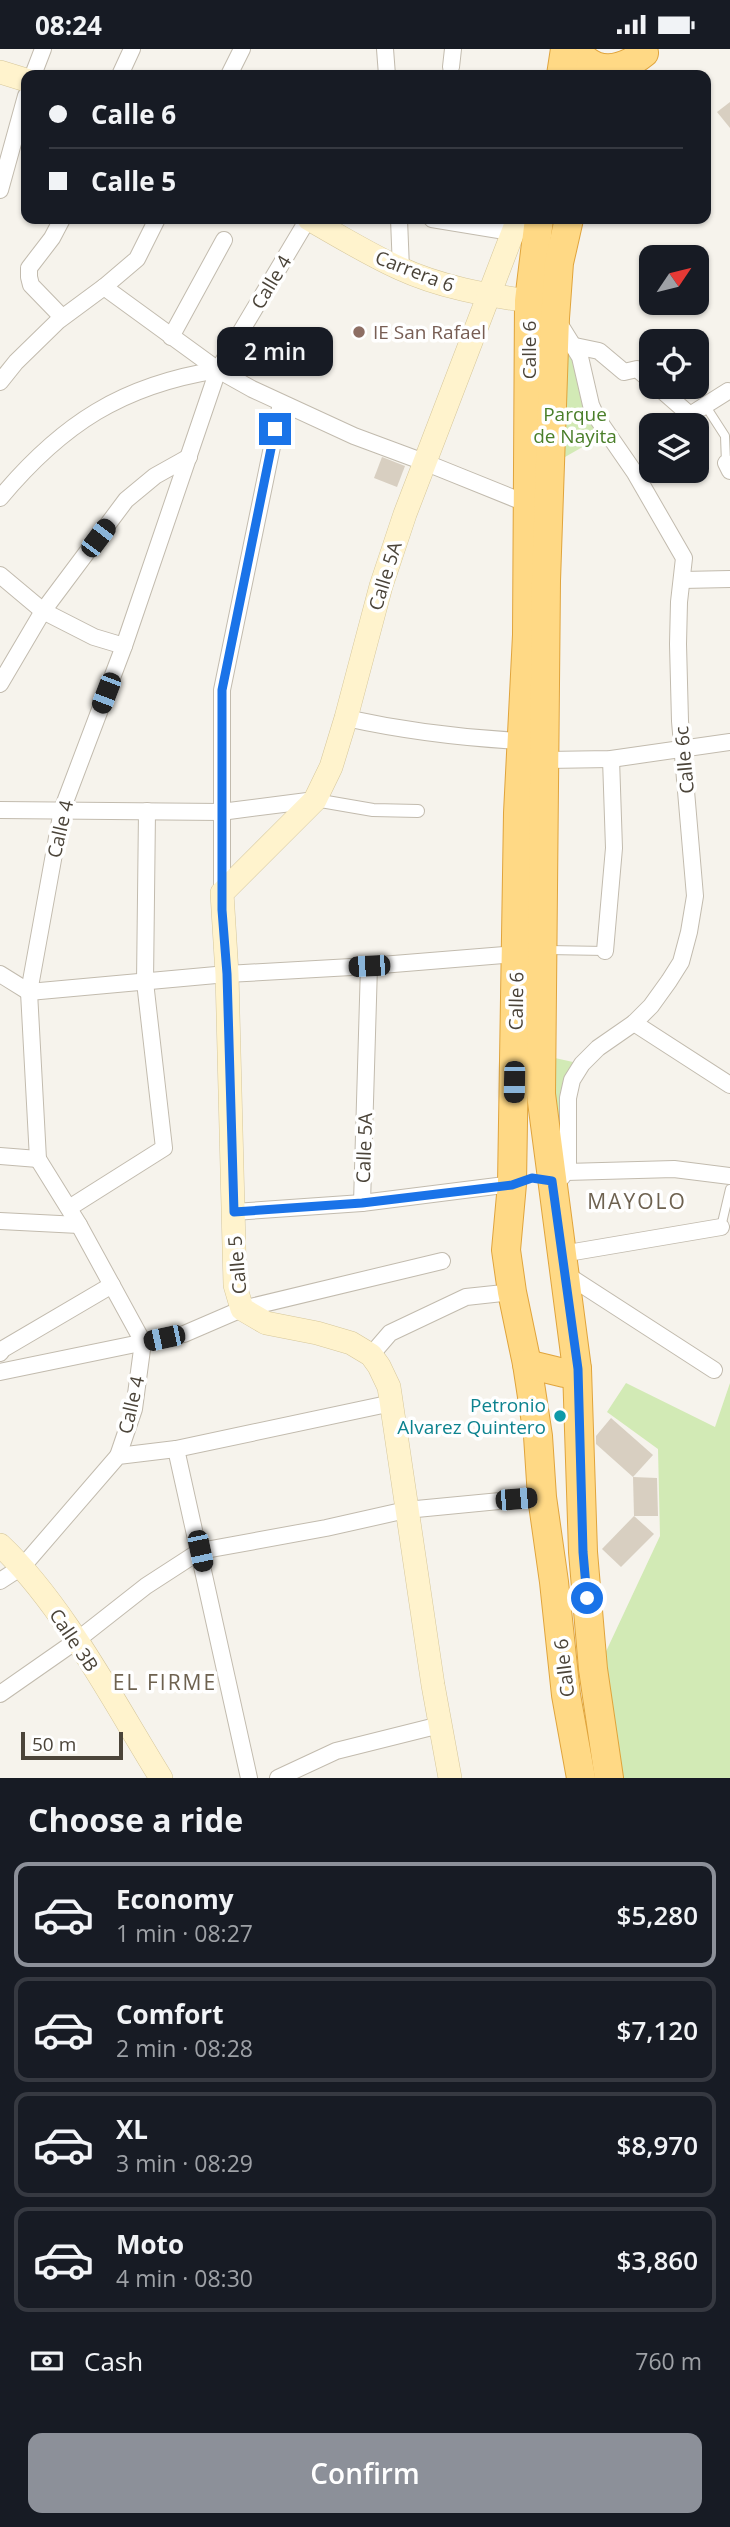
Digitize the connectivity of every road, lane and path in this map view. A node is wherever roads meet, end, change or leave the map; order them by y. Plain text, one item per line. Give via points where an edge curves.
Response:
1 (43, 49) edge
2 (132, 49) edge
3 (242, 49) edge
4 (385, 49) edge
5 (453, 49) edge
6 (565, 49) edge
7 (576, 49) edge
8 (640, 59) edge
9 (451, 67) dead end
10 (35, 70) edge
11 (122, 70) edge
12 (232, 70) edge
13 (387, 70) edge
14 (562, 70) edge
15 (0, 72) edge
16 (21, 78) edge
17 (21, 114) edge
18 (0, 190) edge
19 (59, 224) edge
20 (154, 224) edge
21 (306, 224) edge
22 (318, 224) edge
23 (399, 224) edge
24 (538, 224) edge
25 (568, 224) edge
26 (514, 225) edge
27 (224, 240) dead end
28 (401, 269) junction
29 (104, 287) junction
30 (487, 296) junction
31 (529, 301) junction
32 (62, 317) junction
33 (555, 318) junction
34 (171, 337) junction
35 (575, 346) junction
36 (218, 370) junction
37 (639, 371) edge
38 (0, 382) edge
39 (728, 391) edge
40 (671, 399) edge
41 (281, 403) junction
42 (705, 405) junction
43 (189, 457) junction
44 (424, 461) junction
45 (728, 467) edge
46 (0, 498) edge
47 (528, 505) junction
48 (0, 575) edge
49 (730, 579) edge
50 (682, 580) junction
51 (43, 611) junction
52 (124, 646) junction
53 (0, 684) edge
54 (346, 718) junction
55 (521, 741) junction
56 (730, 743) edge
57 (683, 750) junction
58 (611, 759) junction
59 (546, 760) junction
60 (315, 800) junction
61 (0, 810) edge
62 (62, 810) junction
63 (147, 811) junction
64 (418, 811) dead end
65 (221, 812) junction
66 (222, 893) junction
67 (605, 951) joint
68 (529, 952) junction
69 (369, 966) junction
70 (0, 974) edge
71 (227, 974) junction
72 (145, 982) junction
73 (29, 992) junction
74 (634, 1023) junction
75 (730, 1085) edge
76 (0, 1156) edge
77 (38, 1159) junction
78 (730, 1176) edge
79 (559, 1177) junction
80 (512, 1185) junction
81 (730, 1189) edge
82 (362, 1203) junction
83 (69, 1208) junction
84 (234, 1212) junction
85 (0, 1221) edge
86 (79, 1225) junction
87 (721, 1227) joint
88 (442, 1261) dead end
89 (563, 1263) junction
90 (112, 1285) junction
91 (512, 1292) junction
92 (242, 1309) junction
93 (143, 1342) junction
94 (0, 1353) edge
95 (371, 1355) junction
96 (527, 1364) junction
97 (578, 1369) junction
98 (714, 1370) dead end
99 (0, 1372) edge
100 (391, 1403) junction
101 (176, 1449) junction
102 (118, 1456) junction
103 (542, 1497) junction
104 (406, 1510) junction
105 (0, 1545) edge
106 (200, 1551) junction
107 (23, 1566) junction
108 (0, 1581) edge
109 (76, 1641) junction
110 (0, 1693) edge
111 (440, 1724) junction
112 (162, 1778) edge
113 (249, 1778) edge
114 (278, 1778) edge
115 (450, 1778) edge
116 (580, 1778) edge
117 (609, 1778) edge

1 - 10 street
2 - 11 street
3 - 12 street
4 - 13 street
5 - 9 street
6 - 14 highway
7 - 8 highway via 596,66 613,69
15 - 16 main road
17 - 18 street
19 - 32 street via 29,268 29,277 31,285
20 - 29 street via 137,259
21 - 36 street, Calle 4
22 - 28 main road, Carrera 6
23 - 28 street
24 - 31 highway, Calle 6
25 - 33 highway, Calle 6
26 - 30 main road, Calle 5A
27 - 34 street
28 - 30 main road, Carrera 6
29 - 32 street
29 - 34 street
30 - 31 main road, Carrera 6
30 - 44 main road, Calle 5A
31 - 47 highway, Calle 6
32 - 38 street
33 - 35 street, Calle 6c
33 - 59 highway, Calle 6
34 - 36 street
35 - 37 street via 599,351 624,372
35 - 50 street, Calle 6c via 597,418 684,558
36 - 41 street
36 - 43 street, Calle 4
36 - 46 street via 138,391 87,417 30,462
39 - 42 street
40 - 42 street via 690,415
41 - 44 street
41 - 65 street, Calle 5 via 222,690
42 - 45 lane via 725,436
43 - 51 street via 126,500
43 - 52 street, Calle 4
44 - 47 street
44 - 54 main road, Calle 5A via 381,586
47 - 55 highway, Calle 6
48 - 51 street
49 - 50 street
50 - 57 street, Calle 6c via 678,644
51 - 52 street via 94,637
51 - 53 street
52 - 62 street, Calle 4
54 - 55 street via 459,738
54 - 60 main road, Calle 5A
55 - 68 highway, Calle 6
56 - 57 street
57 - 58 street
57 - 74 street, Calle 6c via 695,897 690,932 681,963
58 - 59 street
58 - 67 street via 614,848
59 - 68 highway, Calle 6
60 - 64 street via 373,810
60 - 65 street
60 - 66 main road, Calle 5A
61 - 62 street
62 - 63 street
62 - 73 street, Calle 4
63 - 65 street
63 - 72 street
65 - 66 street, Calle 5
66 - 71 main road, Calle 5
67 - 68 lane
68 - 69 street
68 - 79 highway, Calle 6 via 541,1094
68 - 80 highway, Calle 6
69 - 71 street
69 - 82 street, Calle 5A
70 - 73 street
71 - 72 street
71 - 84 main road, Calle 5
72 - 73 street
72 - 83 street via 164,1149
73 - 77 street, Calle 4
74 - 75 street
74 - 79 street, Calle 6c via 598,1048 572,1080 568,1168
76 - 77 street
77 - 83 street, Calle 4
78 - 79 street via 674,1169
79 - 80 highway via 532,1178
79 - 89 highway, Calle 6
80 - 82 street
80 - 91 highway, Calle 6 via 506,1250
81 - 87 lane
82 - 84 street
83 - 86 street, Calle 4
84 - 92 main road, Calle 5 via 235,1285
85 - 86 street
86 - 90 street, Calle 4
87 - 89 street
88 - 92 street
89 - 97 highway, Calle 6
89 - 98 street
90 - 93 street, Calle 4
90 - 94 street
91 - 95 street via 466,1297 390,1333
91 - 96 highway, Calle 6
92 - 93 street via 184,1333
92 - 95 main road, Calle 5 via 266,1323 351,1343
93 - 99 street
93 - 102 street, Calle 4 via 134,1409
95 - 100 main road via 389,1387
96 - 97 highway via 564,1373
96 - 103 highway, Calle 6
97 - 117 highway, Calle 6 via 583,1552
100 - 101 street
100 - 104 main road
101 - 102 street
101 - 106 street
102 - 107 street
103 - 104 street
103 - 116 highway, Calle 6
104 - 106 street
104 - 111 main road
105 - 107 main road, Calle 3B
106 - 109 street
106 - 113 street
107 - 108 street
107 - 109 main road, Calle 3B
109 - 110 street
109 - 112 main road, Calle 3B
111 - 114 street via 336,1751
111 - 115 main road

